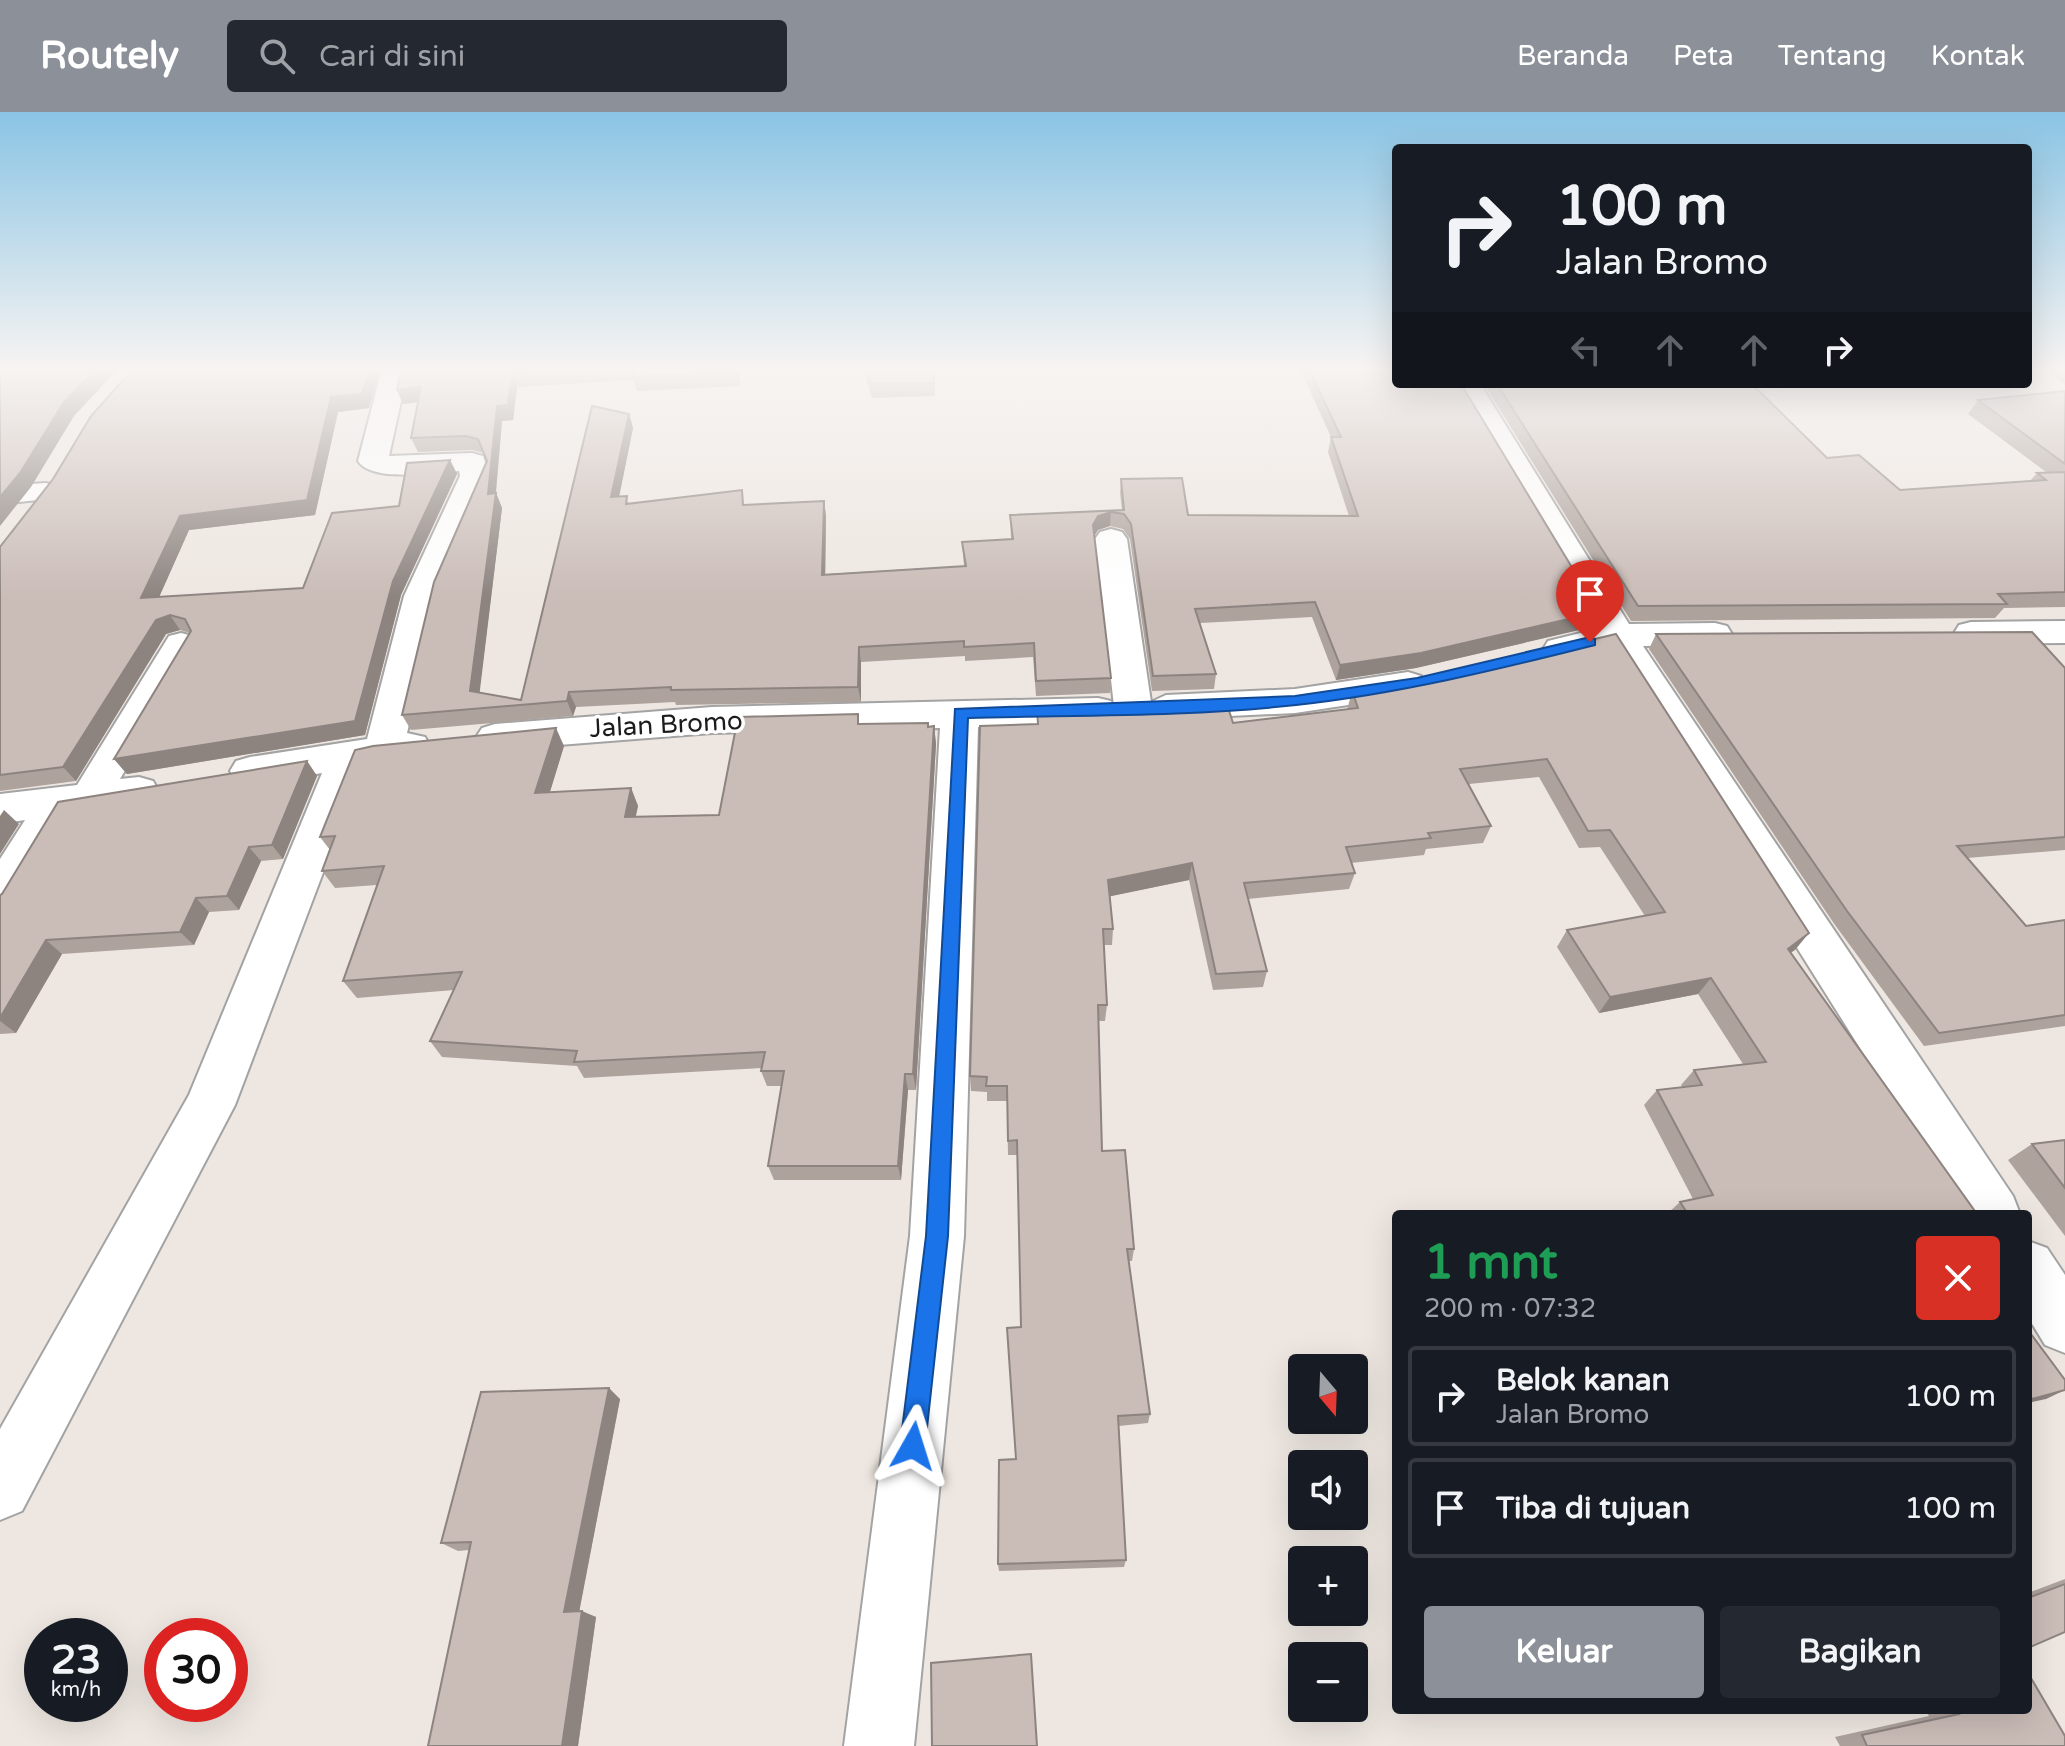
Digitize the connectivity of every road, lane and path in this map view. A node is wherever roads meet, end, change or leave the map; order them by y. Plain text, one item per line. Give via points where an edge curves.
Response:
1 (377, 445) edge
2 (1503, 445) edge
3 (62, 465) edge
4 (46, 492) junction
5 (0, 495) edge
6 (21, 525) edge
7 (1111, 539) dead end
8 (2065, 632) edge
9 (1937, 633) edge
10 (1746, 634) edge
11 (1618, 635) junction
12 (181, 644) edge
13 (1526, 657) edge
14 (1448, 675) edge
15 (1133, 709) junction
16 (960, 713) junction
17 (366, 751) junction
18 (215, 777) edge
19 (170, 785) edge
20 (74, 799) junction
21 (0, 809) edge
22 (0, 895) edge
23 (1991, 1210) edge
24 (2032, 1273) edge
25 (2065, 1325) edge
26 (0, 1489) edge
27 (879, 1746) edge

1 - 17 street via 373,461 379,465 472,462 475,476 421,596
2 - 11 street
3 - 4 street
4 - 5 street
4 - 6 street
7 - 15 street
8 - 9 street
10 - 11 street
11 - 13 street
11 - 23 street
12 - 20 street
14 - 15 street, Jalan Bromo via 1295,701
15 - 16 street, Jalan Bromo
16 - 17 street, Jalan Bromo via 712,720
16 - 27 street via 937,1236
17 - 18 street, Jalan Bromo
17 - 26 street via 210,1105
19 - 20 street
20 - 21 street
20 - 22 street
24 - 25 street

